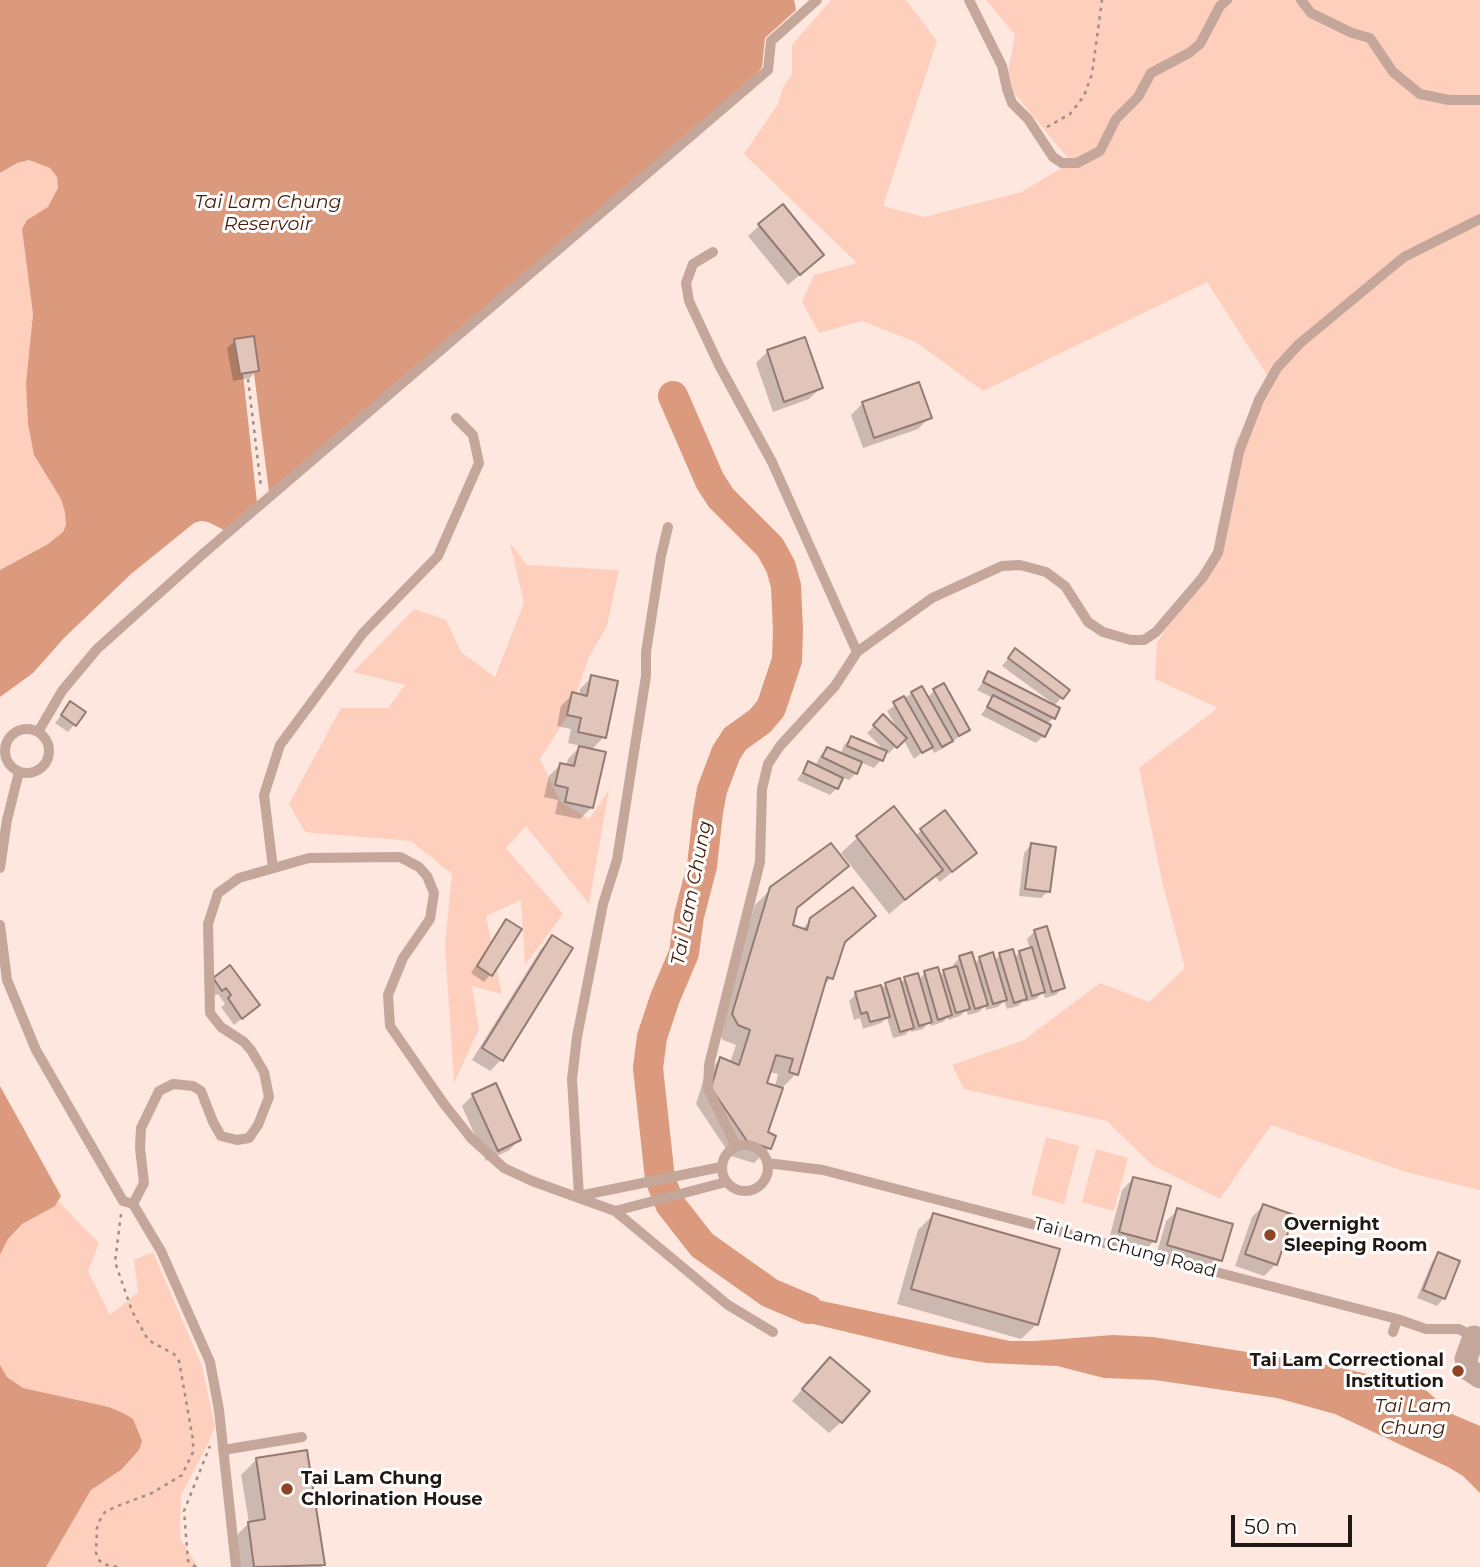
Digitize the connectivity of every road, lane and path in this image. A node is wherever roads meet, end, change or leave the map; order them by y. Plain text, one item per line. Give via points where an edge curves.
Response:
1 (817, 0) edge
2 (969, 0) edge
3 (1102, 0) edge
4 (1227, 0) edge
5 (1301, 0) edge
6 (1480, 100) edge
7 (1037, 132) junction
8 (1480, 219) edge
9 (713, 252) dead end
10 (248, 379) dead end
11 (456, 418) dead end
12 (263, 503) junction
13 (668, 527) dead end
14 (857, 652) junction
15 (38, 732) junction
16 (19, 772) junction
17 (0, 867) edge
18 (273, 868) junction
19 (0, 925) edge
20 (736, 1146) junction
21 (767, 1163) junction
22 (721, 1167) junction
23 (726, 1182) junction
24 (579, 1196) junction
25 (128, 1203) junction
26 (615, 1211) junction
27 (1398, 1319) junction
28 (772, 1332) dead end
29 (1393, 1332) dead end
30 (1477, 1338) edge
31 (1480, 1377) edge
32 (221, 1430) junction
33 (302, 1437) dead end
34 (223, 1450) junction
35 (117, 1567) edge
36 (196, 1567) edge
37 (236, 1567) edge

1 - 12 lane via 771,41 768,70
2 - 7 lane via 1002,66 1012,103
3 - 7 path via 1092,74 1084,96 1070,114
4 - 7 lane via 1200,44 1151,73 1138,97 1116,119 1100,150 1077,163 1062,163
5 - 6 lane via 1311,13 1370,38 1393,72 1420,94
8 - 14 lane via 1404,257 1299,344 1277,368 1239,452 1218,553 1156,632 1144,640 1103,632 1088,622 1065,586 1046,572 1002,566 932,598
9 - 14 lane via 693,264 686,283 689,301 772,462
10 - 12 path
11 - 18 lane via 473,435 479,463 438,556 363,633 280,745 264,795
12 - 15 lane via 97,649 62,691
13 - 24 lane via 617,860 603,904 577,1037 572,1079
14 - 20 lane via 835,686 768,764 762,789 760,862 709,1065 708,1090
15 - 16 lane via 47,743 48,758 33,773
15 - 16 lane via 17,731 7,742 7,763
16 - 17 lane
18 - 24 lane via 309,858 381,856 400,857 428,876 433,893 430,919 403,958 388,995 390,1026 471,1138 504,1168
18 - 25 lane via 239,878 218,893 208,924 210,1013 221,1027 244,1042 264,1072 269,1097 258,1125 249,1138 221,1136 201,1091 173,1084 159,1091 141,1128 144,1183
19 - 25 lane via 8,980 36,1050
20 - 21 lane via 755,1147
20 - 22 lane
21 - 23 lane via 765,1178 754,1189 739,1190
21 - 27 lane, Tai Lam Chung Road via 823,1170
22 - 23 lane
22 - 24 lane
23 - 26 lane
24 - 26 lane
25 - 32 lane via 161,1251 209,1362
25 - 35 path via 115,1262 148,1340 179,1361 193,1452 181,1475 168,1485 105,1512 97,1528 96,1553 103,1564
26 - 28 lane via 728,1306
27 - 29 lane
27 - 30 lane, Tai Lam Chung Road via 1426,1329 1459,1329
30 - 31 street via 1466,1359 1468,1369
32 - 34 lane
32 - 36 path via 211,1442 184,1511 188,1561
33 - 34 lane
34 - 37 lane

